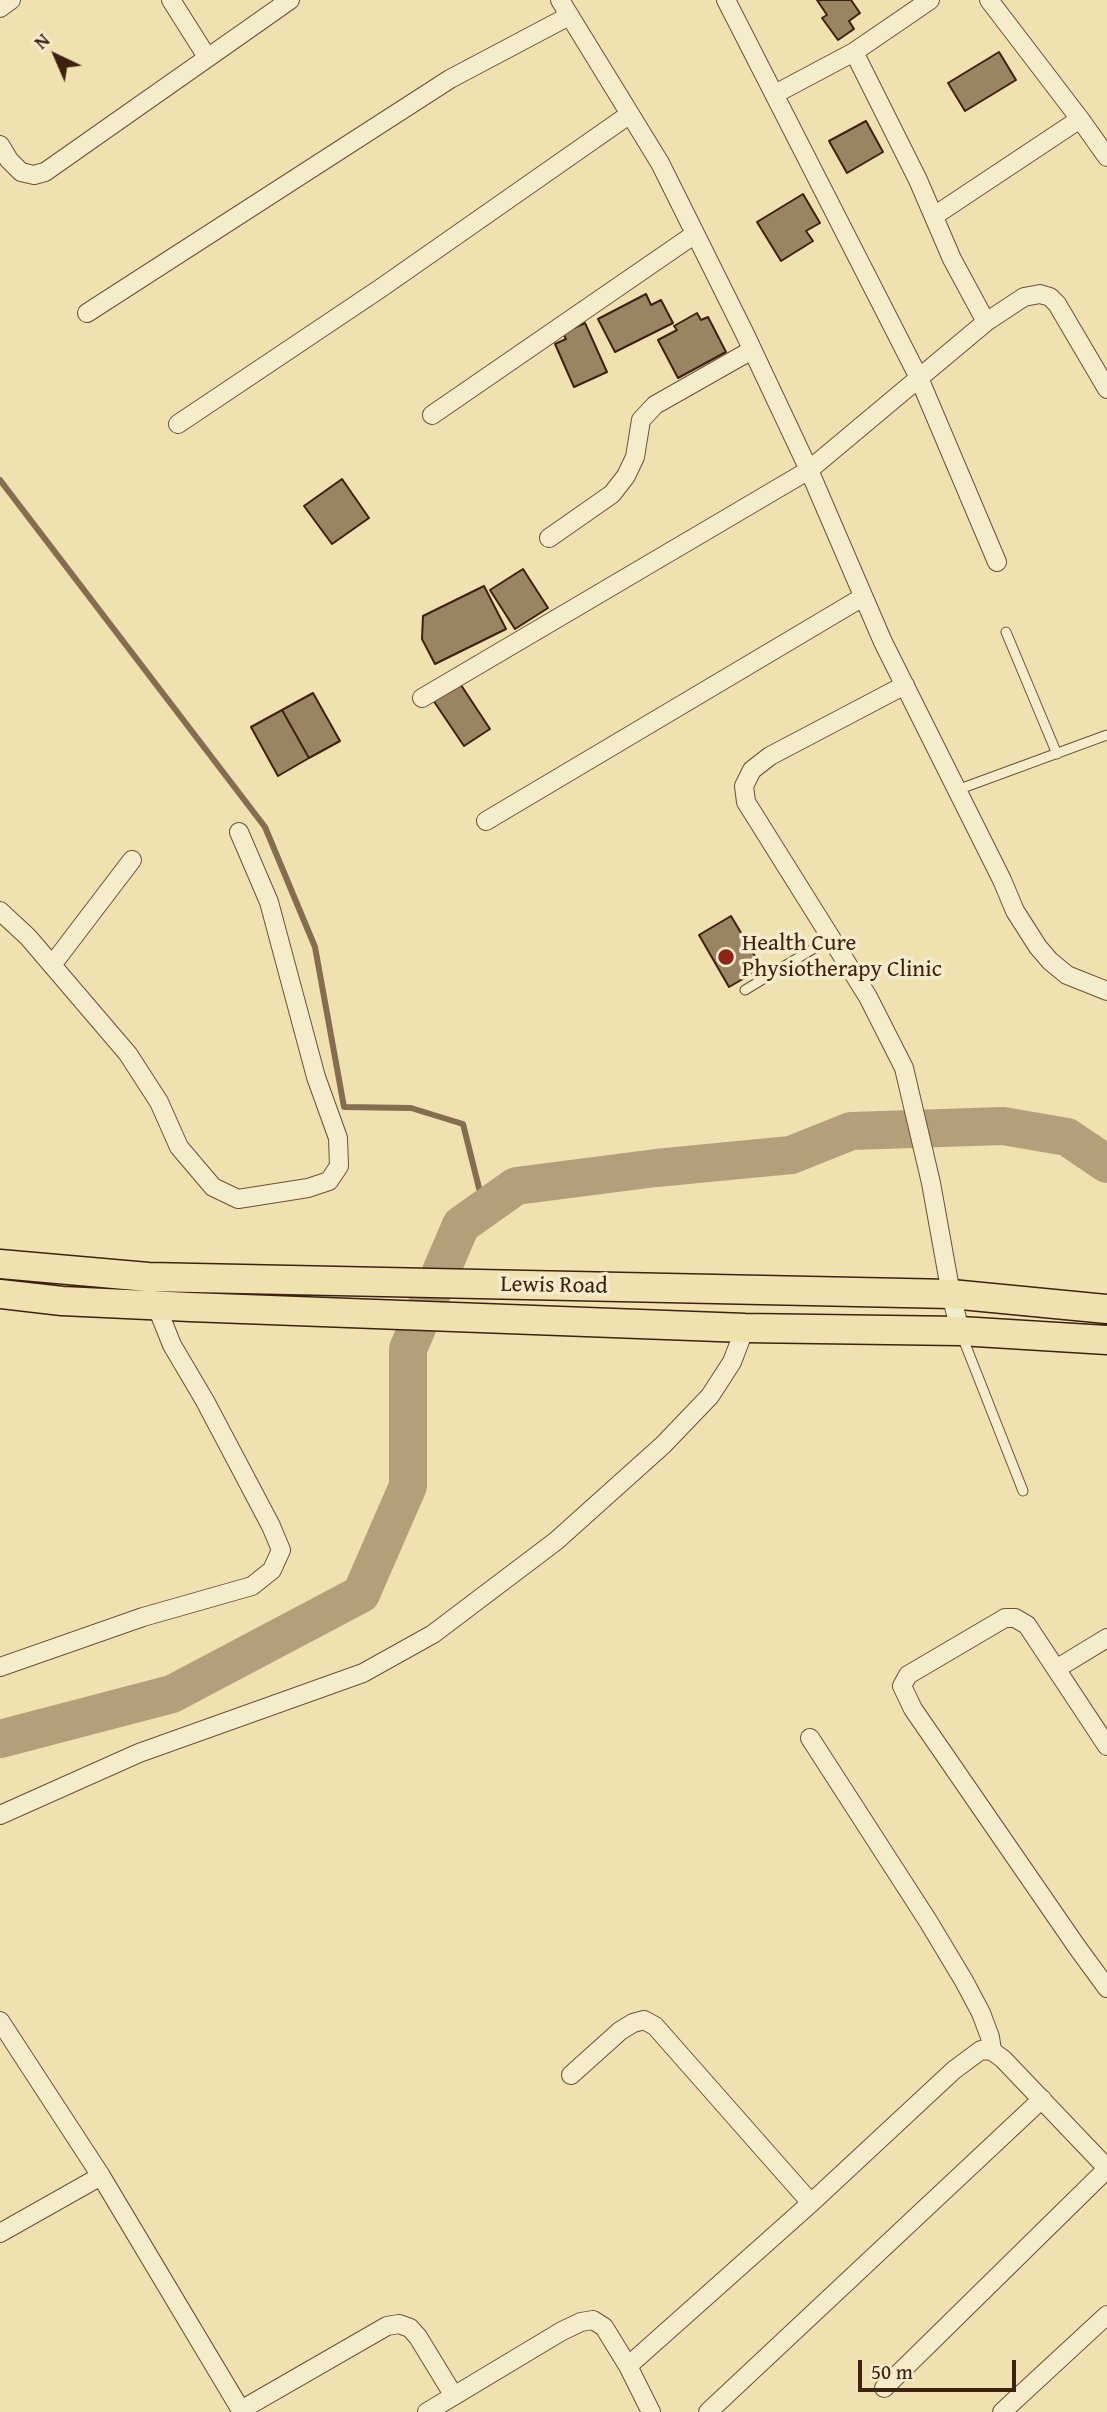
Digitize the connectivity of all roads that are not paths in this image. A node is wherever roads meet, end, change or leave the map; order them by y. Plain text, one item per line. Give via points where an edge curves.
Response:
1 (11, 0) edge
2 (171, 0) edge
3 (290, 0) edge
4 (726, 0) edge
5 (930, 0) edge
6 (989, 0) edge
7 (0, 8) edge
8 (565, 8) edge
9 (853, 52) junction
10 (207, 57) junction
11 (775, 94) junction
12 (630, 114) junction
13 (1080, 119) junction
14 (3, 157) edge
15 (1107, 157) edge
16 (934, 216) junction
17 (695, 234) junction
18 (87, 313) dead end
19 (986, 322) junction
20 (752, 350) junction
21 (919, 378) junction
22 (1107, 389) edge
23 (432, 415) dead end
24 (177, 424) dead end
25 (808, 470) junction
26 (549, 538) dead end
27 (997, 562) dead end
28 (863, 597) junction
29 (1006, 632) dead end
30 (905, 685) junction
31 (422, 698) dead end
32 (1107, 735) edge
33 (1057, 754) junction
34 (957, 790) junction
35 (486, 821) dead end
36 (239, 832) dead end
37 (132, 860) dead end
38 (0, 911) edge
39 (831, 938) junction
40 (52, 965) junction
41 (745, 990) dead end
42 (1107, 991) edge
43 (0, 1264) edge
44 (0, 1294) edge
45 (951, 1294) junction
46 (156, 1305) junction
47 (1107, 1309) edge
48 (745, 1328) junction
49 (960, 1331) junction
50 (1107, 1340) edge
51 (1023, 1491) dead end
52 (1107, 1638) edge
53 (0, 1667) edge
54 (1056, 1669) junction
55 (810, 1738) dead end
56 (1107, 1745) edge
57 (0, 1815) edge
58 (1107, 1988) edge
59 (0, 2021) edge
60 (992, 2051) junction
61 (571, 2075) dead end
62 (1042, 2099) junction
63 (1107, 2169) edge
64 (101, 2175) junction
65 (811, 2203) junction
66 (0, 2233) edge
67 (1107, 2315) edge
68 (628, 2366) junction
69 (884, 2388) dead end
70 (454, 2396) junction
71 (242, 2411) edge
72 (427, 2412) edge
73 (651, 2412) edge
74 (708, 2412) edge
75 (1002, 2412) edge

1 - 7 street
2 - 10 street
3 - 10 street
4 - 11 street
5 - 9 street
6 - 13 street
8 - 12 street
8 - 18 street
9 - 11 street
9 - 16 street
10 - 14 street via 45,172 21,172
11 - 21 street
12 - 17 street
12 - 24 street via 382,288
13 - 15 street
13 - 16 street
16 - 19 street
17 - 20 street
17 - 23 street
19 - 21 street
19 - 22 street via 1024,297 1050,297
20 - 25 street
20 - 26 street via 655,405 640,420 635,457 612,494
21 - 25 street
21 - 27 street
25 - 28 street
25 - 31 street
28 - 30 street
28 - 35 street
29 - 33 lane
30 - 34 street
30 - 39 street via 770,756 752,770 744,786 746,802
32 - 33 lane
33 - 34 lane
34 - 42 street via 1015,911 1038,947 1067,975
36 - 40 street via 269,902 316,1077 338,1138 339,1166 329,1181 238,1199 212,1186 179,1147 159,1102 128,1054
37 - 40 street
38 - 40 street
39 - 41 lane
39 - 45 street via 904,1068 932,1183
43 - 45 main road, Lewis Road via 193,1277
44 - 46 main road, Lewis Road
45 - 47 main road, Lewis Road
45 - 49 street
46 - 48 main road, Lewis Road
46 - 53 street via 281,1550 272,1570 252,1586 143,1617
48 - 49 main road, Lewis Road
48 - 57 street via 732,1362 710,1396 663,1445 556,1541 433,1634 363,1673 139,1753
49 - 50 main road, Lewis Road
49 - 51 lane
52 - 54 street
54 - 56 street
54 - 58 street via 1027,1625 1005,1618 908,1675 902,1686 913,1709
55 - 60 street via 957,1969 981,2013
59 - 64 street
60 - 62 street
60 - 65 street via 981,2050 968,2058
61 - 65 street via 620,2031 644,2020 655,2026
62 - 63 street
62 - 74 street
63 - 69 street
64 - 66 street
64 - 71 street
65 - 68 street
67 - 75 street
68 - 70 street via 604,2327 593,2320 581,2322
68 - 73 street
70 - 71 street via 418,2337 399,2324 387,2326
70 - 72 street

